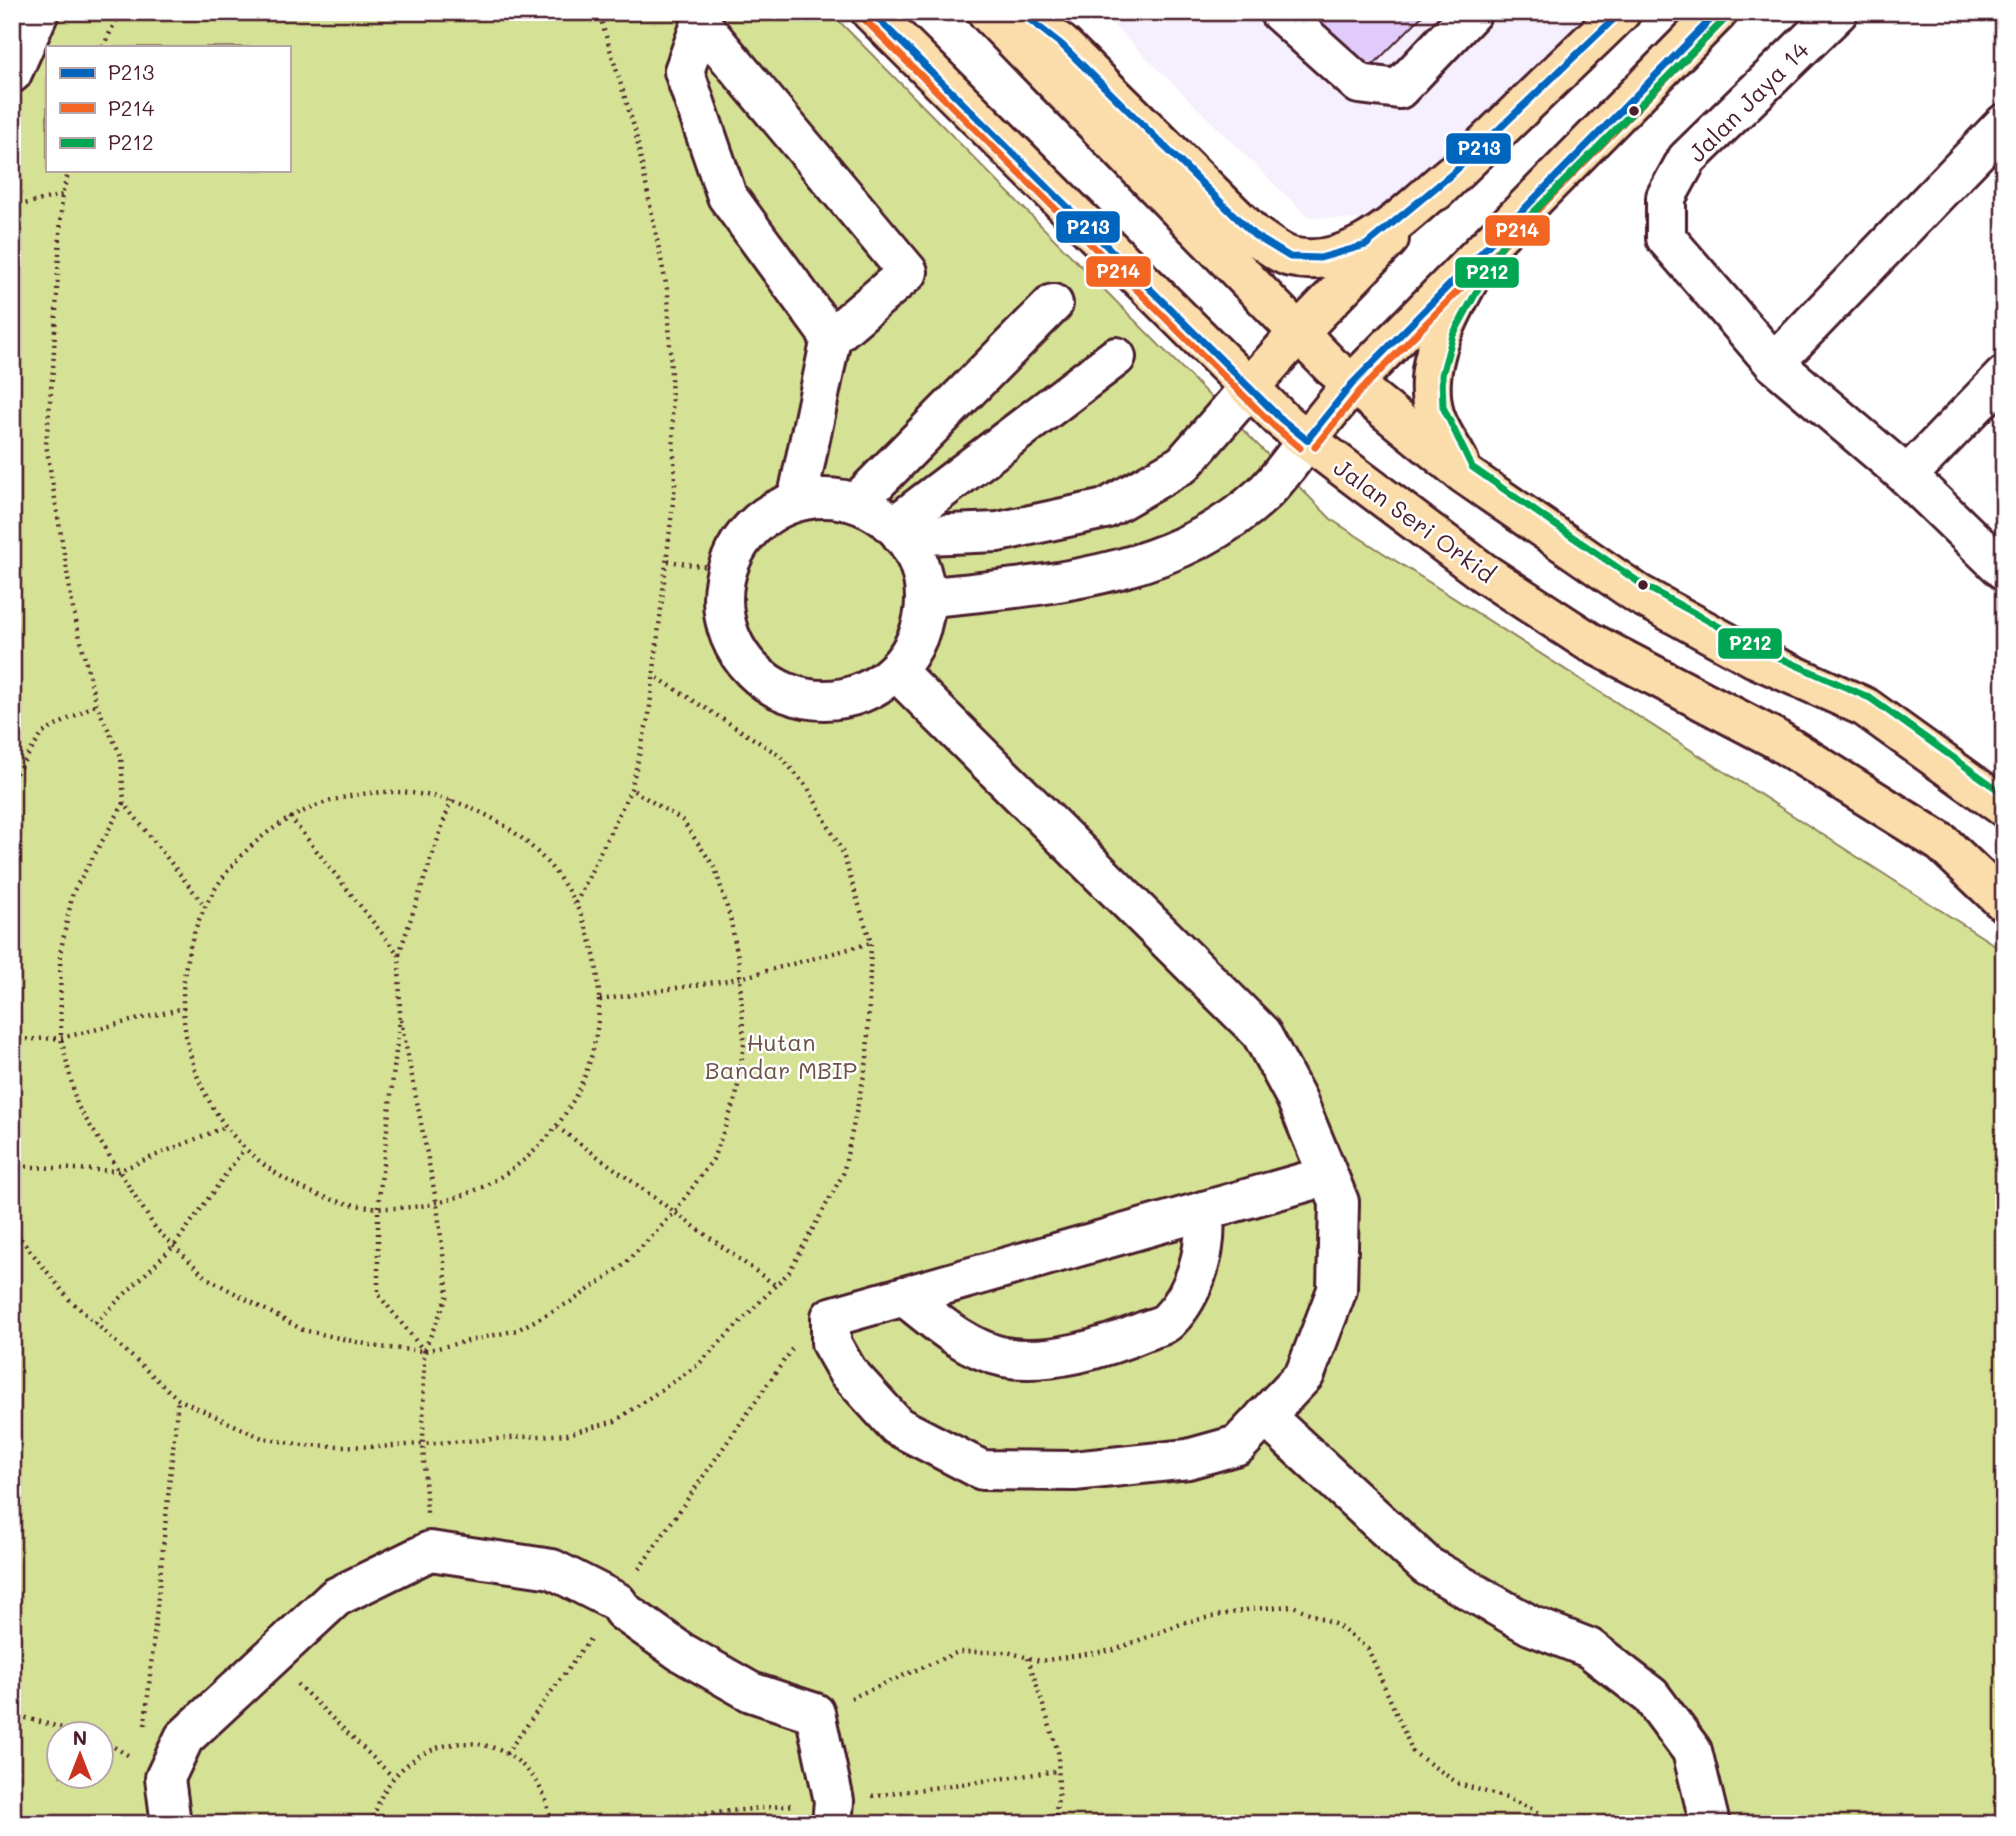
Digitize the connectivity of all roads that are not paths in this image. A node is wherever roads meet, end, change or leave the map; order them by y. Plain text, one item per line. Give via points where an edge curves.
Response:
1 (39, 12) edge
2 (871, 12) edge
3 (987, 12) edge
4 (1020, 12) edge
5 (1279, 12) edge
6 (1472, 12) edge
7 (1620, 12) edge
8 (1718, 12) edge
9 (1838, 12) edge
10 (695, 18) edge
11 (12, 73) edge
12 (2004, 124) edge
13 (1452, 174) junction
14 (1494, 237) junction
15 (1053, 304) dead end
16 (1298, 333) junction
17 (831, 338) junction
18 (1116, 358) dead end
19 (1774, 363) junction
20 (2004, 376) edge
21 (1352, 384) junction
22 (1250, 388) junction
23 (1307, 440) junction
24 (1464, 474) junction
25 (1907, 476) junction
26 (797, 501) junction
27 (858, 501) junction
28 (898, 531) junction
29 (2004, 570) edge
30 (925, 598) junction
31 (896, 671) junction
32 (2004, 807) edge
33 (2004, 902) edge
34 (1328, 1176) junction
35 (1203, 1211) junction
36 (904, 1296) junction
37 (1265, 1416) junction
38 (833, 1813) edge
39 (171, 1824) edge
40 (1710, 1824) edge

1 - 11 street
2 - 22 main road, Jalan Seri Orkid
3 - 16 main road
4 - 13 main road via 1062,46 1254,235 1290,257 1320,258 1366,245
5 - 6 street via 1359,84 1399,89
7 - 13 main road
8 - 14 main road
9 - 19 street, Jalan Jaya 14 via 1687,159 1666,197 1666,238
10 - 17 street via 684,71 726,196
10 - 17 street via 908,272
12 - 19 street
13 - 16 main road
14 - 21 main road
14 - 24 main road via 1443,331 1431,374 1433,410
15 - 27 street
16 - 21 main road
16 - 22 main road
17 - 26 street
18 - 28 street
19 - 25 street
20 - 25 street
21 - 23 main road
21 - 24 main road
22 - 23 main road, Jalan Seri Orkid
22 - 28 street via 1183,464 1105,509 998,531
23 - 30 street via 1263,494 1203,538 1179,548 1144,562 1054,583
23 - 33 main road, Jalan Seri Orkid via 1484,573 1588,641 1774,738 1942,843
24 - 32 main road via 1637,594 1755,658 1865,707
25 - 29 street
26 - 27 street
26 - 31 street via 766,516 749,531 726,570 723,604 730,638 748,667 774,687 804,698 838,700 869,690
27 - 28 street via 888,518
28 - 30 street via 914,551 925,582
30 - 31 street via 915,645
31 - 34 street via 1261,1033 1296,1098
34 - 35 street
34 - 37 street via 1339,1202 1337,1290 1305,1374
35 - 36 street
35 - 36 street via 1205,1225 1195,1282 1168,1322 1116,1343 1060,1357 1003,1357 954,1336
36 - 37 street via 831,1317 831,1343 848,1371 897,1426 982,1470 1074,1471 1188,1459 1238,1445
37 - 40 street via 1427,1566 1530,1625 1589,1648 1651,1696 1692,1751
38 - 39 street via 815,1713 751,1692 681,1652 617,1602 552,1569 430,1551 336,1597 184,1738 165,1778

